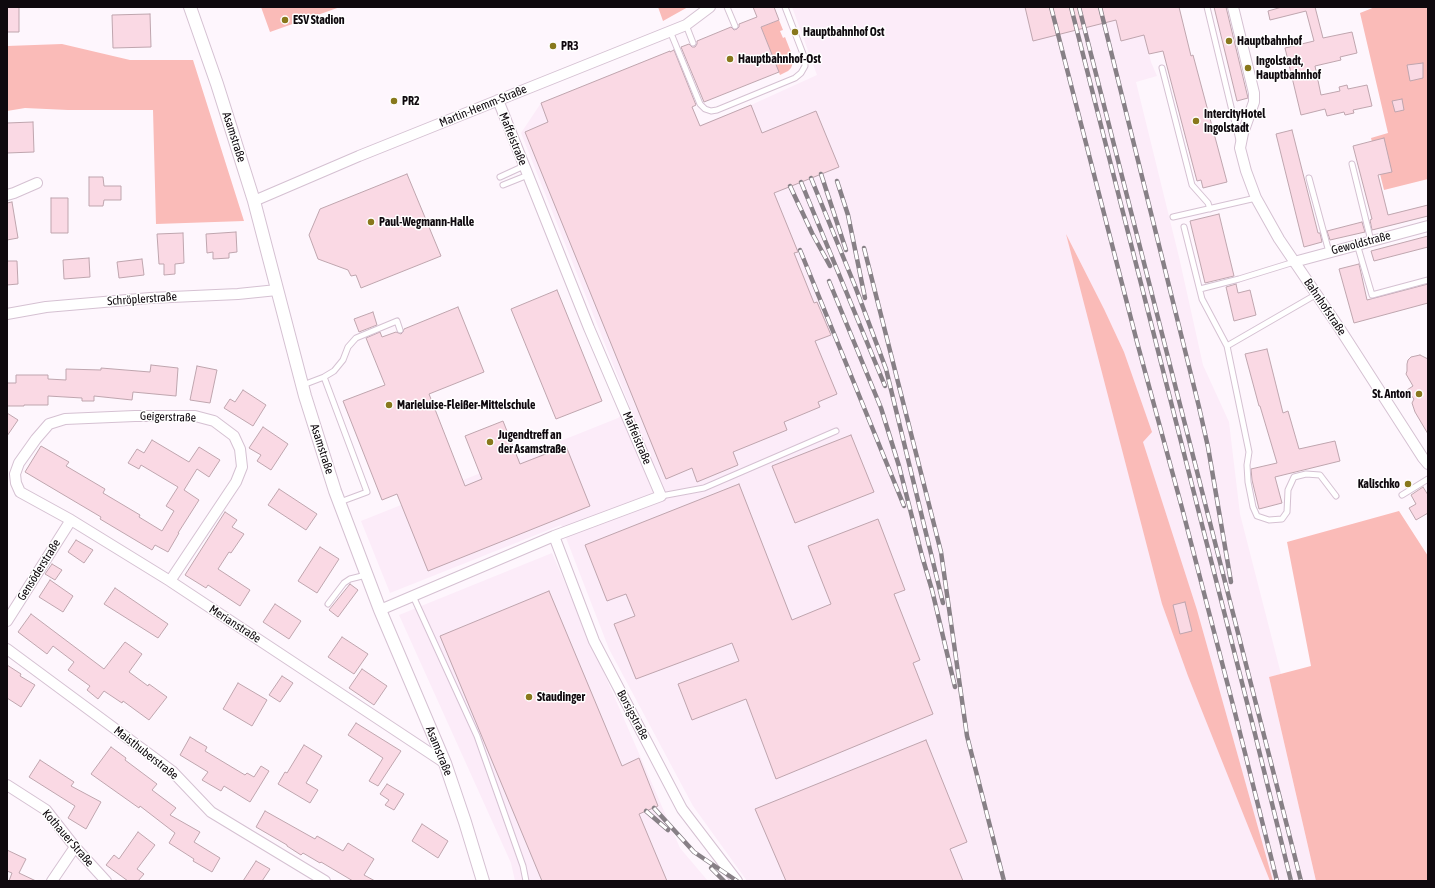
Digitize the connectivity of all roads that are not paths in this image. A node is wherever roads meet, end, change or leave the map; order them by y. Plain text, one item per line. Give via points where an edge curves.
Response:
1 (190, 7) edge
2 (710, 7) edge
3 (727, 7) edge
4 (785, 7) edge
5 (1207, 7) edge
6 (1233, 7) edge
7 (686, 25) junction
8 (735, 26) dead end
9 (670, 32) junction
10 (693, 43) dead end
11 (1162, 68) dead end
12 (498, 100) junction
13 (1240, 143) junction
14 (1352, 164) dead end
15 (526, 171) junction
16 (500, 177) dead end
17 (1309, 178) dead end
18 (38, 183) dead end
19 (503, 186) dead end
20 (7, 194) edge
21 (1256, 198) junction
22 (254, 201) junction
23 (1210, 209) junction
24 (1173, 217) dead end
25 (1428, 226) edge
26 (1184, 227) dead end
27 (1371, 241) junction
28 (1357, 244) junction
29 (1329, 252) junction
30 (1294, 262) junction
31 (1428, 280) edge
32 (1200, 289) junction
33 (277, 290) junction
34 (1317, 294) junction
35 (7, 314) edge
36 (400, 330) dead end
37 (1227, 346) junction
38 (324, 377) junction
39 (302, 386) junction
40 (836, 431) dead end
41 (1428, 464) edge
42 (1428, 479) edge
43 (14, 486) edge
44 (1402, 495) dead end
45 (661, 496) junction
46 (1336, 496) dead end
47 (339, 503) junction
48 (71, 520) junction
49 (554, 536) junction
50 (366, 574) junction
51 (170, 581) junction
52 (413, 596) junction
53 (328, 604) dead end
54 (380, 610) junction
55 (7, 621) edge
56 (7, 649) edge
57 (445, 763) junction
58 (7, 785) edge
59 (75, 847) junction
60 (52, 881) edge
61 (106, 881) edge
62 (325, 881) edge
63 (483, 881) edge
64 (526, 881) edge
65 (737, 881) edge

1 - 22 street, Asamstraße
2 - 7 street, Martin-Hemm-Straße
3 - 8 lane
4 - 9 lane via 805,59 802,73 717,110 705,109 700,104
5 - 13 lane, Bahnhofstraße
6 - 13 street, Bahnhofstraße via 1254,93 1254,102
7 - 9 street, Martin-Hemm-Straße
7 - 10 lane
9 - 12 street, Martin-Hemm-Straße
11 - 23 lane via 1192,185
12 - 15 street, Maffeistraße
12 - 22 street, Martin-Hemm-Straße
13 - 21 street, Bahnhofstraße via 1240,152
14 - 27 lane
15 - 16 lane
15 - 19 lane
15 - 45 street, Maffeistraße via 589,328
17 - 29 lane
18 - 20 street
21 - 23 lane
21 - 30 street, Bahnhofstraße
22 - 33 street, Asamstraße
23 - 24 lane
25 - 27 street, Gewoldstraße
26 - 32 lane
27 - 28 street, Gewoldstraße
28 - 29 street, Gewoldstraße
28 - 31 lane via 1372,295
29 - 30 street, Gewoldstraße
30 - 32 lane
30 - 34 street, Bahnhofstraße
32 - 37 lane via 1202,299
33 - 35 street, Schröplerstraße via 142,298 46,307
33 - 39 street, Asamstraße
34 - 37 lane
34 - 41 street, Bahnhofstraße
36 - 38 lane via 397,321 356,338 348,347 340,364
37 - 46 lane via 1249,452 1248,482 1257,516 1269,520 1282,519 1287,512 1288,490 1294,477 1306,474 1320,475
38 - 39 lane
38 - 47 lane via 368,492
39 - 47 street, Asamstraße
40 - 45 lane via 704,488
42 - 44 lane
43 - 48 street, Merianstraße
43 - 51 street, Geigerstraße via 19,463 36,439 49,424 65,419 194,416 219,424 234,436 240,449 242,466 236,482
45 - 49 street
47 - 50 street, Asamstraße
48 - 51 street, Merianstraße
48 - 55 street, Gensöderstraße
49 - 52 street
49 - 65 street, Borsigstraße via 594,641 682,809
50 - 53 lane via 344,582
50 - 54 street, Asamstraße
51 - 57 street, Merianstraße
52 - 54 street
52 - 64 lane via 477,736
54 - 57 street, Asamstraße
56 - 62 street, Maisthuberstraße via 172,771 211,812
57 - 63 street, Asamstraße
58 - 59 street, Kothauer Straße via 46,810
59 - 60 street
59 - 61 street, Kothauer Straße

